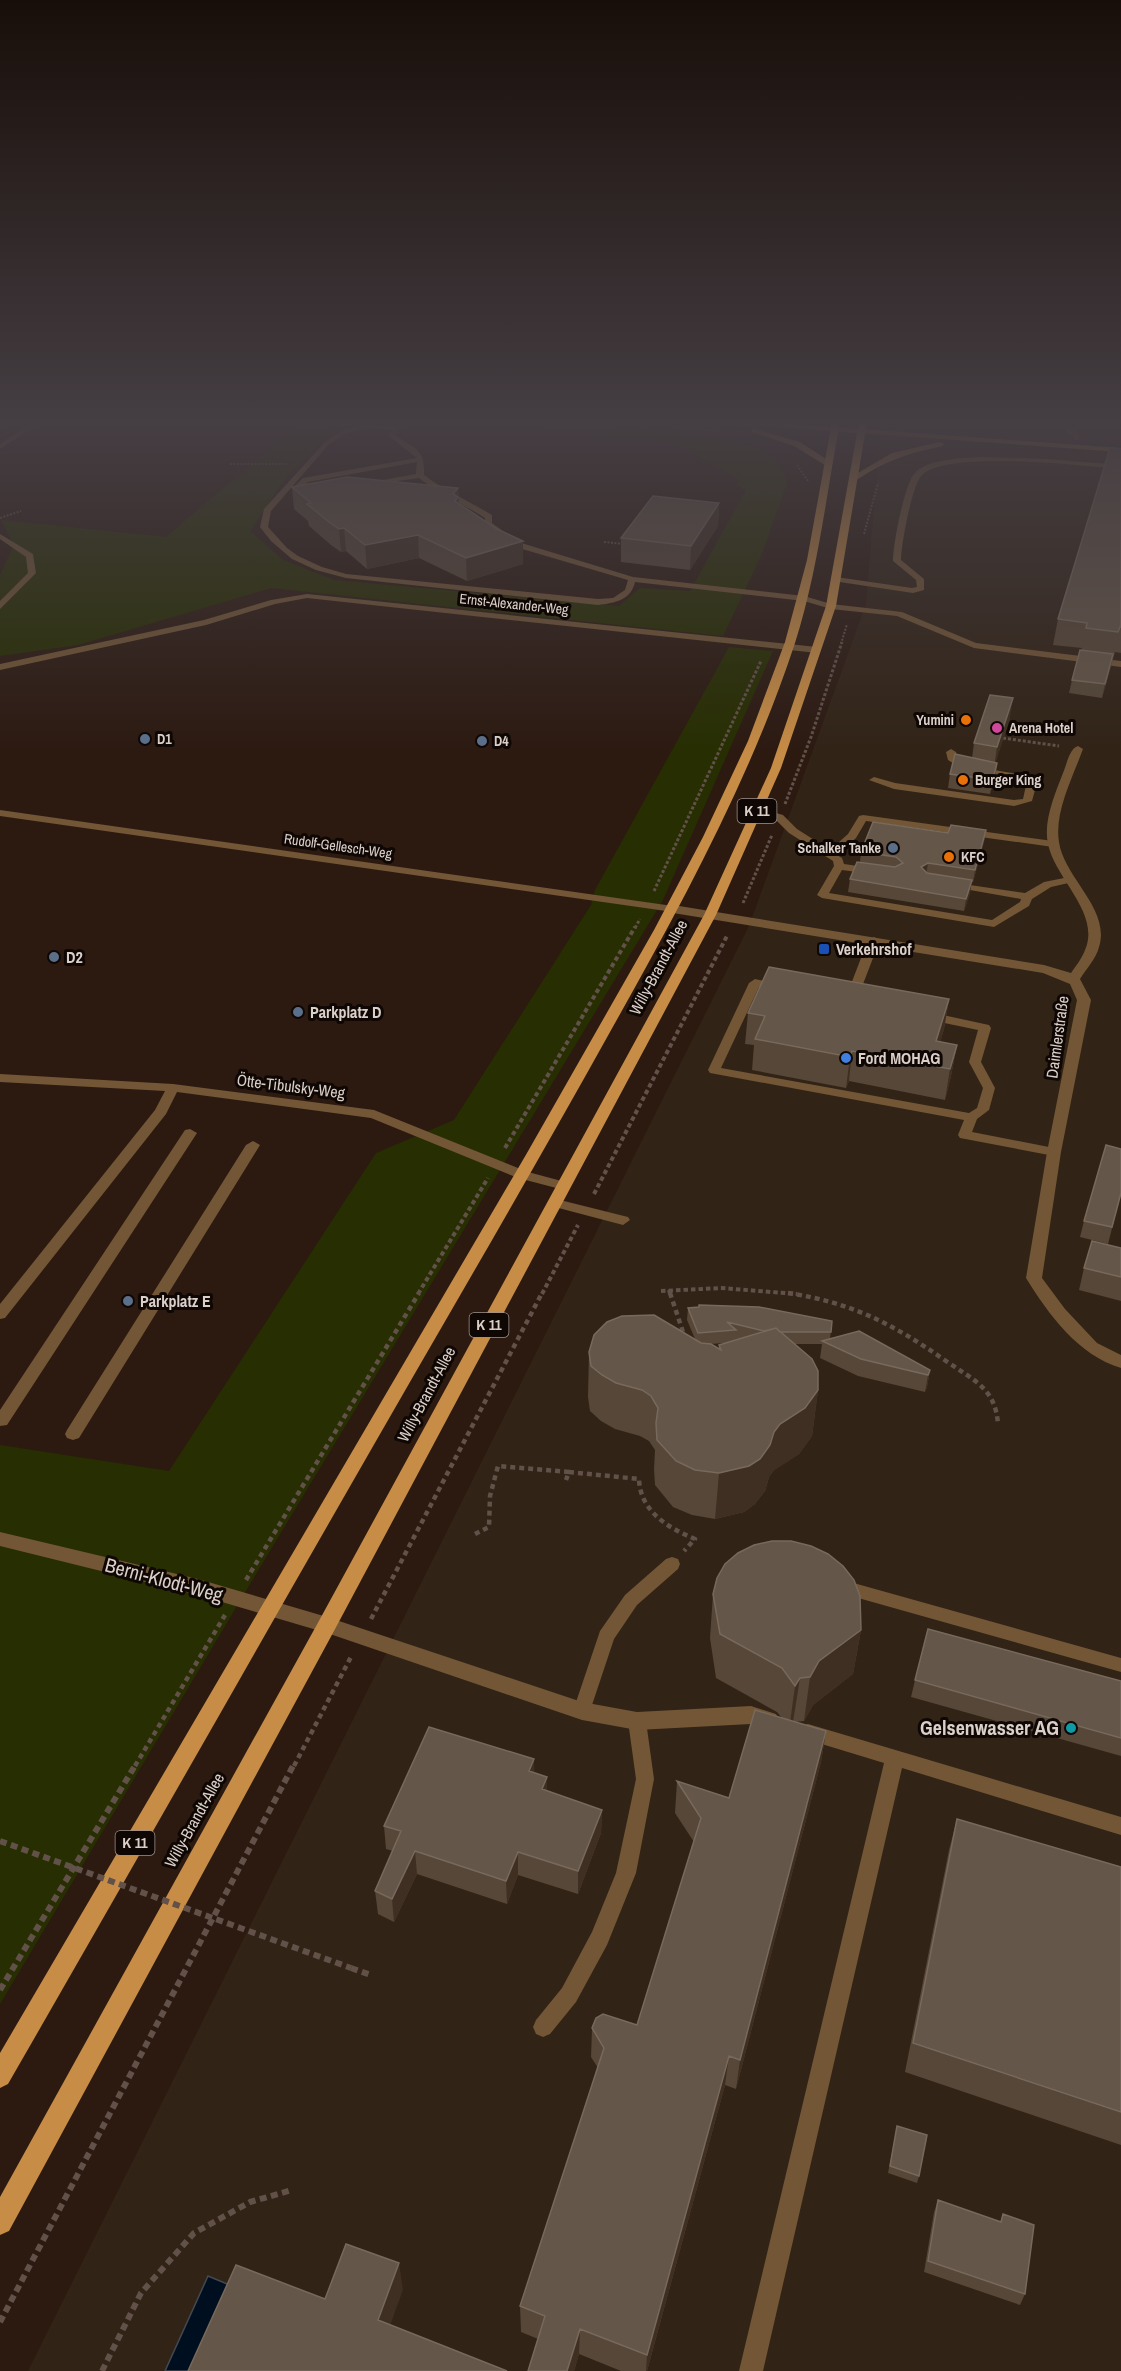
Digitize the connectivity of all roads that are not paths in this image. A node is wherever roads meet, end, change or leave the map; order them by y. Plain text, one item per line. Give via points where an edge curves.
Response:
1 (268, 533) edge
2 (500, 533) edge
3 (817, 533) edge
4 (845, 533) edge
5 (901, 533) edge
6 (0, 536) edge
7 (632, 579) junction
8 (836, 579) junction
9 (804, 599) junction
10 (0, 606) edge
11 (831, 606) junction
12 (789, 647) junction
13 (817, 650) junction
14 (1121, 664) edge
15 (0, 667) edge
16 (1078, 749) road end
17 (951, 752) dead end
18 (874, 780) dead end
19 (758, 811) junction
20 (0, 813) edge
21 (1053, 844) junction
22 (832, 854) junction
23 (839, 866) junction
24 (884, 873) edge
25 (1069, 880) junction
26 (936, 881) edge
27 (1027, 897) junction
28 (673, 909) junction
29 (710, 915) junction
30 (874, 940) junction
31 (1074, 978) junction
32 (787, 989) edge
33 (851, 1000) edge
34 (918, 1014) edge
35 (0, 1078) edge
36 (173, 1088) junction
37 (971, 1117) junction
38 (190, 1133) dead end
39 (253, 1145) dead end
40 (1054, 1152) junction
41 (523, 1175) junction
42 (564, 1186) junction
43 (556, 1203) junction
44 (622, 1220) dead end
45 (0, 1314) edge
46 (1121, 1362) edge
47 (1, 1421) edge
48 (73, 1434) dead end
49 (0, 1539) edge
50 (672, 1564) road end
51 (850, 1589) edge
52 (270, 1609) junction
53 (327, 1625) junction
54 (1121, 1665) edge
55 (582, 1711) junction
56 (637, 1721) junction
57 (774, 1722) edge
58 (800, 1730) edge
59 (895, 1757) junction
60 (1121, 1826) edge
61 (543, 2027) dead end
62 (0, 2076) edge
63 (0, 2222) edge
64 (752, 2371) edge

1 - 7 lane via 294,559 324,572 361,579 598,602 615,600 629,591
2 - 7 lane via 515,544
3 - 9 main road, Willy-Brandt-Allee / K 11
4 - 8 main road, Willy-Brandt-Allee / K 11
5 - 8 lane via 897,561 920,579 921,588 913,591
6 - 10 lane via 30,556 32,573
7 - 9 lane
8 - 11 main road, Willy-Brandt-Allee / K 11
9 - 11 lane
9 - 12 main road, Willy-Brandt-Allee / K 11
11 - 13 main road, Willy-Brandt-Allee / K 11
11 - 14 lane via 899,614 974,645
12 - 13 lane, Ernst-Alexander-Weg
12 - 15 lane, Ernst-Alexander-Weg via 307,596
12 - 28 main road, Willy-Brandt-Allee / K 11 via 735,780
13 - 19 main road, Willy-Brandt-Allee / K 11
16 - 21 street via 1053,827
17 - 18 lane via 953,760 967,768 1033,779 1027,801 1003,802
19 - 22 lane via 779,817 793,831
19 - 29 main road, Willy-Brandt-Allee / K 11
20 - 28 lane, Rudolf-Gellesch-Weg
21 - 22 lane via 863,818 852,836
21 - 25 street
22 - 23 lane
23 - 24 lane
23 - 27 lane via 822,895 994,924 1025,904
25 - 27 lane via 1048,884
25 - 31 street via 1094,920 1094,945
26 - 27 lane
28 - 29 street, Daimlerstraße
28 - 41 main road, Willy-Brandt-Allee / K 11
29 - 30 street, Daimlerstraße
29 - 42 main road, Willy-Brandt-Allee / K 11
30 - 31 street, Daimlerstraße via 1044,969
30 - 33 lane
31 - 40 street, Daimlerstraße via 1082,988 1084,1000
32 - 37 lane via 755,983 714,1070
34 - 37 lane via 986,1028 975,1062 989,1088 983,1110
35 - 36 lane, Ötte-Tibulsky-Weg
36 - 41 lane, Ötte-Tibulsky-Weg via 374,1114
36 - 45 lane via 161,1111
37 - 40 lane via 965,1136
38 - 47 lane
39 - 48 lane
40 - 46 street, Daimlerstraße via 1034,1278 1059,1313 1091,1347
41 - 42 lane, Ötte-Tibulsky-Weg
41 - 52 main road, Willy-Brandt-Allee / K 11
42 - 43 main road, Willy-Brandt-Allee / K 11
43 - 44 lane
43 - 53 main road, Willy-Brandt-Allee / K 11
49 - 52 street, Berni-Klodt-Weg via 198,1587
50 - 55 lane via 631,1600 606,1636
51 - 54 lane
52 - 53 street, Berni-Klodt-Weg
52 - 62 main road, Willy-Brandt-Allee / K 11
53 - 55 street, Berni-Klodt-Weg
53 - 63 main road, Willy-Brandt-Allee / K 11
55 - 56 street, Berni-Klodt-Weg
56 - 57 street, Berni-Klodt-Weg via 751,1715
56 - 61 lane via 645,1779 626,1873 600,1938 569,1995
58 - 59 lane
59 - 60 lane
59 - 64 lane

